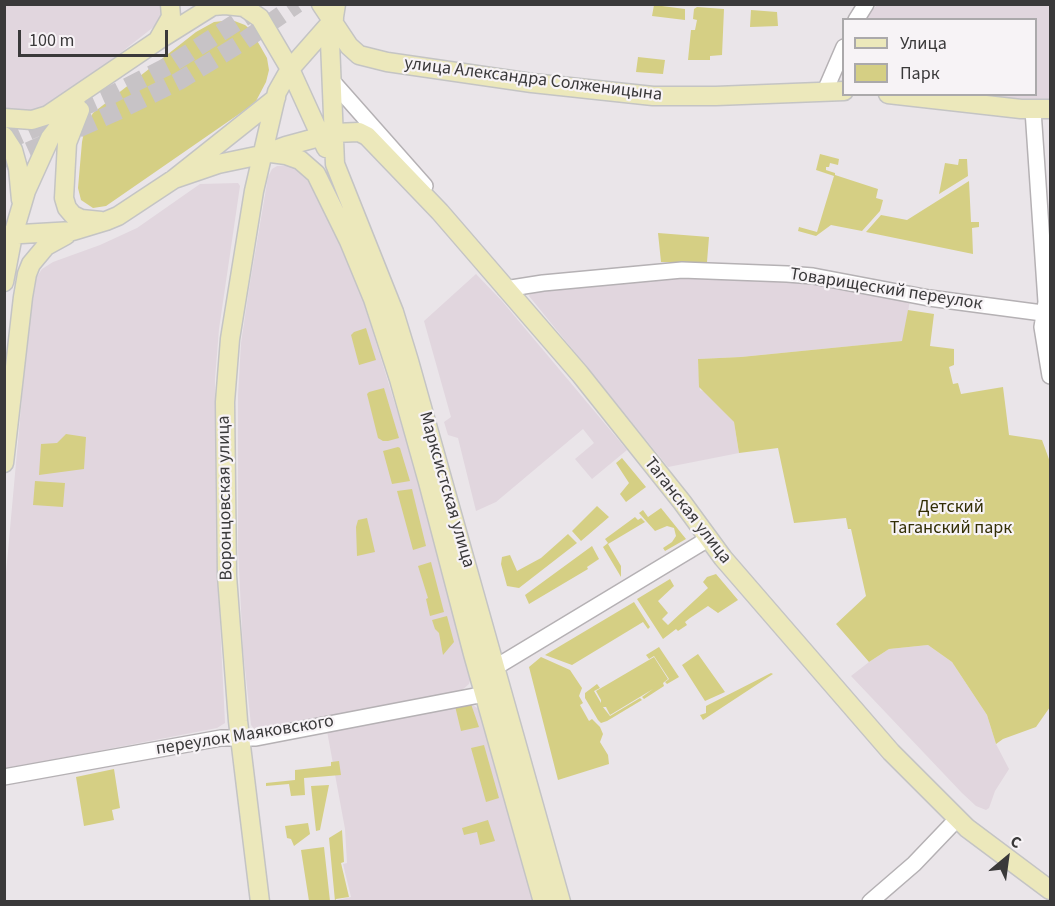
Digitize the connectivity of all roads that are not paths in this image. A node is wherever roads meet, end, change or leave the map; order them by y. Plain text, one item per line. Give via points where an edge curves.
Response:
1 (170, 4) edge
2 (312, 4) edge
3 (321, 4) edge
4 (348, 4) edge
5 (866, 4) edge
6 (215, 5) edge
7 (334, 13) edge
8 (857, 18) edge
9 (319, 37) junction
10 (157, 41) junction
11 (842, 49) edge
12 (290, 69) junction
13 (333, 82) junction
14 (89, 89) junction
15 (825, 91) junction
16 (842, 91) edge
17 (901, 96) edge
18 (276, 98) junction
19 (1042, 110) edge
20 (4, 118) edge
21 (327, 135) junction
22 (4, 136) edge
23 (266, 154) junction
24 (174, 178) junction
25 (337, 193) junction
26 (21, 206) junction
27 (440, 212) junction
28 (106, 221) junction
29 (73, 231) junction
30 (9, 235) edge
31 (4, 282) edge
32 (505, 289) junction
33 (1048, 314) edge
34 (1050, 376) edge
35 (4, 463) edge
36 (708, 539) junction
37 (496, 667) junction
38 (485, 694) junction
39 (240, 737) junction
40 (4, 777) edge
41 (957, 819) junction
42 (1050, 891) edge
43 (260, 902) edge
44 (543, 902) edge
45 (561, 902) edge
46 (870, 902) edge

1 - 10 main road via 171,17
2 - 9 main road
3 - 7 main road
4 - 7 main road, Воронцовская улица
5 - 8 street
6 - 10 main road
6 - 12 main road, Марксистская улица via 236,5 260,18
7 - 9 main road, Воронцовская улица
7 - 13 main road via 330,42
7 - 15 main road, улица Александра Солженицына via 349,46 368,58 507,80 653,96
9 - 12 main road, Воронцовская улица
9 - 13 main road
10 - 14 main road
11 - 15 street
12 - 18 main road, Воронцовская улица
12 - 21 main road, Марксистская улица
13 - 21 main road
13 - 27 street via 422,181
14 - 20 main road via 40,118
14 - 26 main road via 50,138
14 - 28 main road via 67,142 64,198 67,208 81,219
15 - 16 main road, улица Александра Солженицына
17 - 19 main road
18 - 23 main road, Воронцовская улица
18 - 24 main road
19 - 33 street
21 - 23 main road, Таганская улица
21 - 25 main road, Марксистская улица via 336,168
21 - 27 main road, Таганская улица via 359,132 367,136
22 - 26 main road via 18,168
23 - 24 main road, Таганская улица
23 - 25 main road, Марксистская улица via 300,160
23 - 39 main road, Воронцовская улица via 230,339 225,402 227,576
24 - 28 main road
25 - 37 main road, Марксистская улица via 397,322
25 - 38 main road, Марксистская улица via 353,250 383,326
26 - 30 main road
27 - 32 main road, Таганская улица
28 - 29 main road
29 - 30 main road
29 - 35 main road via 46,246 27,274
30 - 31 main road
32 - 33 street, Товарищеский переулок via 682,270 787,274
32 - 36 main road, Таганская улица via 580,374
33 - 34 street via 1042,327
36 - 37 street
36 - 41 main road, Таганская улица via 891,752
37 - 45 main road, Марксистская улица
38 - 39 street, переулок Маяковского via 256,738
38 - 44 main road, Марксистская улица
39 - 40 street, переулок Маяковского
39 - 43 main road, Воронцовская улица
41 - 42 main road, Таганская улица
41 - 46 street

